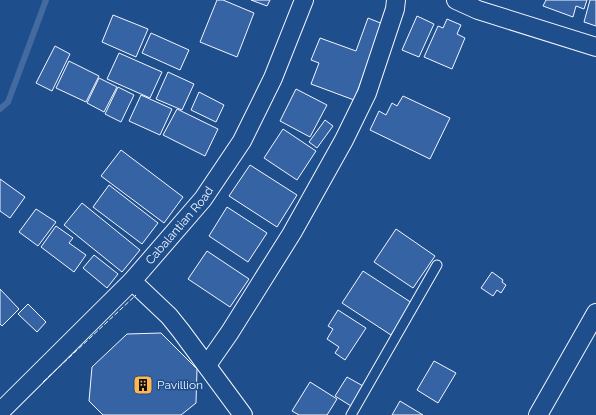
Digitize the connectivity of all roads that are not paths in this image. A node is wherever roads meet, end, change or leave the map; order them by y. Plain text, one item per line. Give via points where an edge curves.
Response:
1 (304, 0) edge
2 (396, 0) edge
3 (456, 0) edge
4 (596, 47) edge
5 (437, 265) dead end
6 (132, 281) junction
7 (596, 313) edge
8 (207, 365) junction
9 (0, 412) edge
10 (540, 414) edge
11 (242, 415) edge
12 (351, 415) edge

1 - 6 street, Cabalantian Road via 273,78 242,141 203,199
2 - 8 street via 391,24 368,93 344,140 292,233
3 - 4 street via 478,10
5 - 12 lane
6 - 8 street via 169,316
6 - 9 street, Cabalantian Road
7 - 10 street
8 - 11 street

